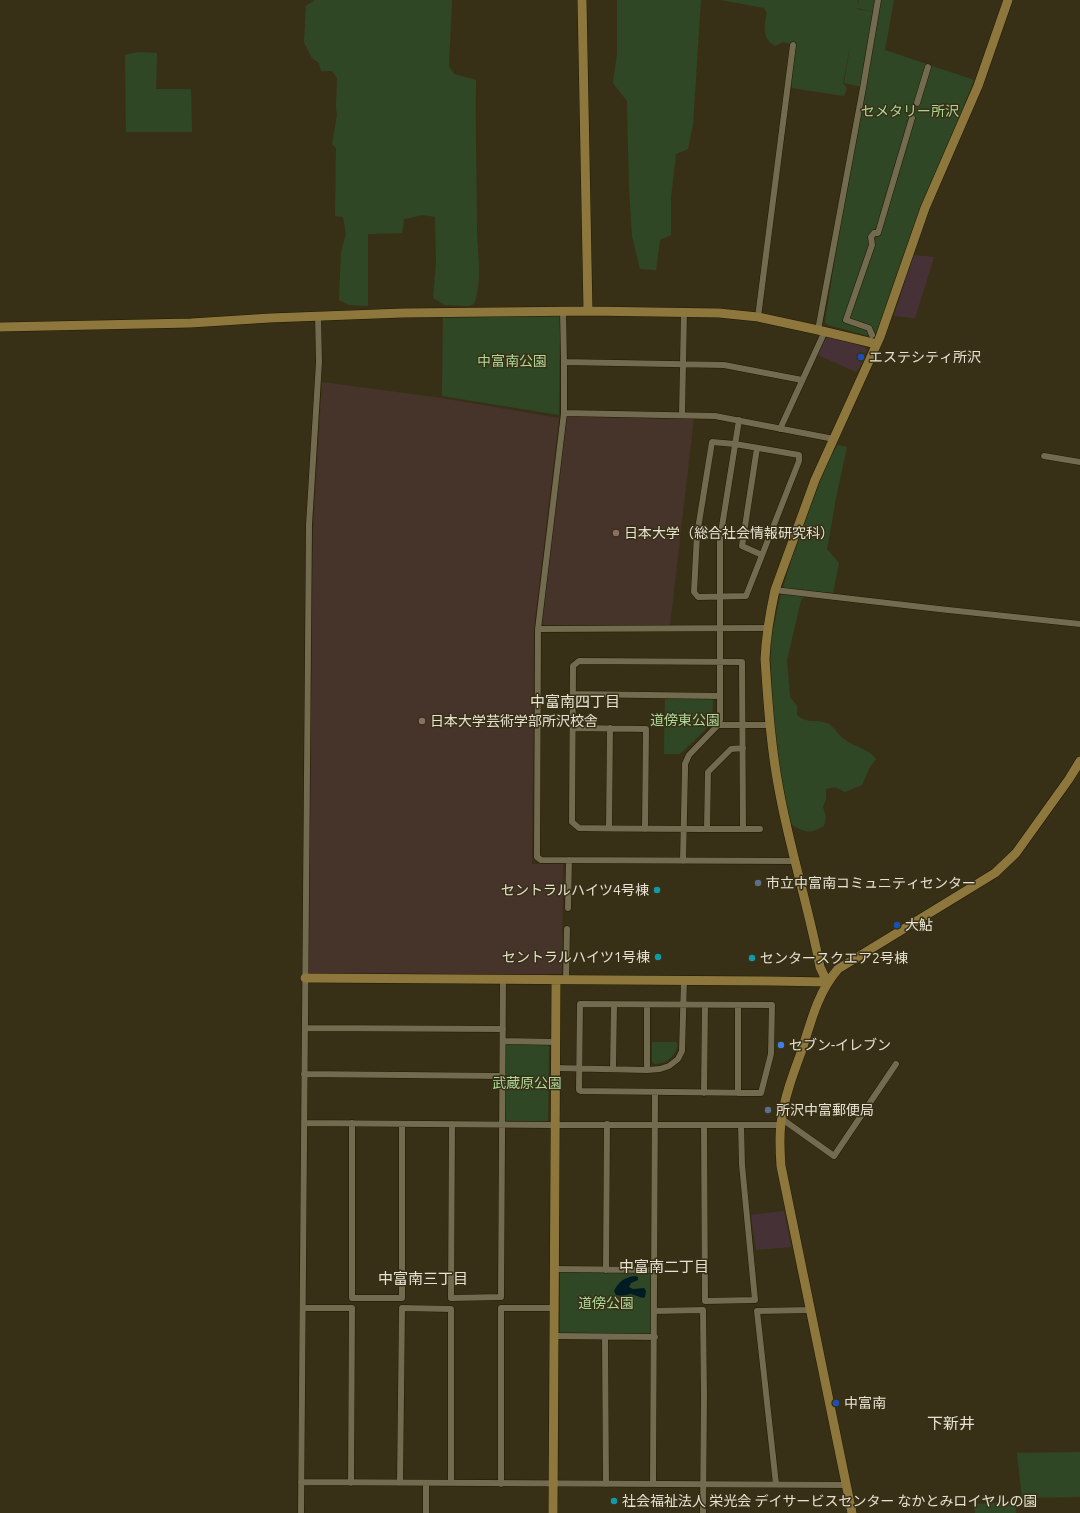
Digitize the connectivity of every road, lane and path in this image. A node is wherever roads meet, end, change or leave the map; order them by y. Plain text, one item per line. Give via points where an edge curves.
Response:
1 (582, 0) edge
2 (878, 0) edge
3 (1008, 0) edge
4 (793, 45) dead end
5 (928, 67) dead end
6 (917, 103) dead end
7 (912, 118) dead end
8 (563, 311) junction
9 (588, 311) junction
10 (684, 313) junction
11 (318, 316) junction
12 (758, 317) junction
13 (0, 327) edge
14 (822, 330) junction
15 (872, 335) dead end
16 (877, 344) junction
17 (564, 362) junction
18 (683, 364) junction
19 (802, 380) junction
20 (564, 413) junction
21 (682, 414) junction
22 (739, 420) junction
23 (780, 429) junction
24 (834, 439) junction
25 (735, 444) junction
26 (757, 448) junction
27 (1044, 456) dead end
28 (1080, 462) edge
29 (762, 555) junction
30 (775, 590) junction
31 (720, 596) junction
32 (1080, 624) edge
33 (767, 628) junction
34 (538, 629) junction
35 (720, 629) junction
36 (720, 661) junction
37 (573, 694) junction
38 (720, 696) junction
39 (718, 725) junction
40 (743, 726) junction
41 (770, 726) junction
42 (573, 728) junction
43 (610, 728) junction
44 (743, 748) junction
45 (1078, 769) edge
46 (609, 828) junction
47 (645, 829) junction
48 (684, 829) junction
49 (707, 829) junction
50 (742, 829) junction
51 (760, 829) dead end
52 (569, 860) junction
53 (683, 861) junction
54 (796, 861) junction
55 (568, 908) dead end
56 (567, 929) dead end
57 (305, 978) junction
58 (503, 980) junction
59 (556, 980) junction
60 (566, 980) junction
61 (684, 980) junction
62 (827, 982) junction
63 (614, 1005) junction
64 (647, 1005) junction
65 (684, 1005) junction
66 (705, 1005) junction
67 (738, 1005) junction
68 (305, 1028) junction
69 (503, 1029) junction
70 (503, 1041) junction
71 (556, 1042) junction
72 (896, 1064) dead end
73 (556, 1068) junction
74 (580, 1069) junction
75 (613, 1069) junction
76 (647, 1070) junction
77 (304, 1074) junction
78 (502, 1076) junction
79 (655, 1092) junction
80 (704, 1093) junction
81 (738, 1093) junction
82 (781, 1122) junction
83 (304, 1123) junction
84 (352, 1123) junction
85 (402, 1124) junction
86 (452, 1124) junction
87 (502, 1124) junction
88 (608, 1124) junction
89 (555, 1125) junction
90 (656, 1125) junction
91 (704, 1125) junction
92 (742, 1125) junction
93 (555, 1269) junction
94 (606, 1270) junction
95 (654, 1270) junction
96 (303, 1308) junction
97 (554, 1308) junction
98 (811, 1310) junction
99 (654, 1311) junction
100 (555, 1336) junction
101 (605, 1336) junction
102 (655, 1337) junction
103 (301, 1482) junction
104 (351, 1483) junction
105 (400, 1483) junction
106 (426, 1483) junction
107 (451, 1483) junction
108 (501, 1484) junction
109 (553, 1484) junction
110 (606, 1484) junction
111 (653, 1484) junction
112 (704, 1484) junction
113 (776, 1484) junction
114 (847, 1485) junction
115 (301, 1513) edge
116 (426, 1513) edge
117 (553, 1513) edge
118 (703, 1513) edge
119 (852, 1513) edge

1 - 9 street
2 - 14 street
3 - 16 street via 978,86 925,208
4 - 12 street
5 - 6 street
7 - 15 street via 878,233 871,237 872,245 846,320 869,328
8 - 9 street
8 - 11 street
8 - 17 street
9 - 10 street
10 - 12 street
10 - 18 street
11 - 13 street via 177,323
11 - 57 street via 319,362 309,525
12 - 14 street
14 - 16 street
14 - 19 street
16 - 24 street
17 - 18 street
17 - 20 street
18 - 19 street via 724,365
18 - 21 street
19 - 23 street
20 - 21 street
20 - 34 street
21 - 22 street
22 - 23 street
22 - 25 street
23 - 24 street
24 - 30 street via 815,480
25 - 26 street
25 - 31 street via 720,539
25 - 31 street via 712,442 697,535 694,592 698,597
26 - 29 street via 742,546
26 - 29 street via 798,455 799,461
27 - 28 street
29 - 31 street via 746,596
30 - 32 street
30 - 33 street
31 - 35 street
33 - 35 street
33 - 41 street via 765,659
34 - 35 street
34 - 52 street via 537,857 541,860
35 - 36 street
36 - 37 street via 579,661 573,666
36 - 38 street
36 - 40 street via 742,662
37 - 38 street
37 - 42 street
38 - 39 street
39 - 40 street
39 - 48 street via 689,755 685,764
40 - 41 street
40 - 44 street
41 - 54 street via 779,794
42 - 43 street
42 - 46 street via 572,822 579,828
43 - 46 street
43 - 47 street via 646,729
44 - 49 street via 731,749 708,772
44 - 50 street
45 - 62 street via 1016,853 1000,868 848,963
46 - 47 street
47 - 48 street
48 - 49 street
48 - 53 street
49 - 50 street
50 - 51 street
52 - 53 street
52 - 55 street
53 - 54 street
54 - 62 street via 820,967
56 - 60 street
57 - 58 street
57 - 68 street
58 - 59 street
58 - 69 street
59 - 60 street
59 - 71 street
60 - 61 street
61 - 62 street
61 - 65 street
62 - 82 street via 818,999
63 - 64 street
63 - 74 street via 580,1004
63 - 75 street
64 - 65 street
64 - 76 street
65 - 66 street
65 - 76 street via 681,1054 670,1066 660,1070
66 - 67 street
66 - 80 street
67 - 81 street
67 - 81 street via 772,1004 771,1054 761,1094
68 - 69 street
68 - 77 street
69 - 70 street
70 - 71 street
70 - 78 street
71 - 73 street
72 - 82 street via 834,1156
73 - 74 street
73 - 89 street
74 - 75 street
74 - 79 street via 581,1091
75 - 76 street
77 - 78 street
77 - 83 street
78 - 87 street
79 - 80 street
79 - 90 street
80 - 81 street
82 - 92 street
82 - 98 street via 782,1166
83 - 84 street
83 - 96 street
84 - 85 street
84 - 85 street via 352,1298 402,1298
85 - 86 street
86 - 87 street
86 - 87 street via 451,1298 501,1297
87 - 89 street
88 - 89 street
88 - 90 street
88 - 94 street
89 - 93 street
90 - 91 street
90 - 95 street
91 - 92 street
91 - 92 street via 705,1301 755,1300 742,1166
93 - 94 street
93 - 97 street
94 - 95 street
95 - 99 street
96 - 103 street
96 - 104 street via 352,1308
97 - 100 street
97 - 108 street via 501,1308
98 - 113 street via 757,1311
98 - 114 street
99 - 102 street
99 - 112 street via 703,1310
100 - 101 street
100 - 109 street
101 - 102 street
101 - 110 street
102 - 111 street
103 - 104 street
103 - 115 street
104 - 105 street
105 - 106 street
105 - 107 street via 402,1308 451,1309
106 - 107 street
106 - 116 street
107 - 108 street
108 - 109 street
109 - 110 street
109 - 117 street
110 - 111 street
111 - 112 street
112 - 113 street
112 - 118 street
113 - 114 street
114 - 119 street

